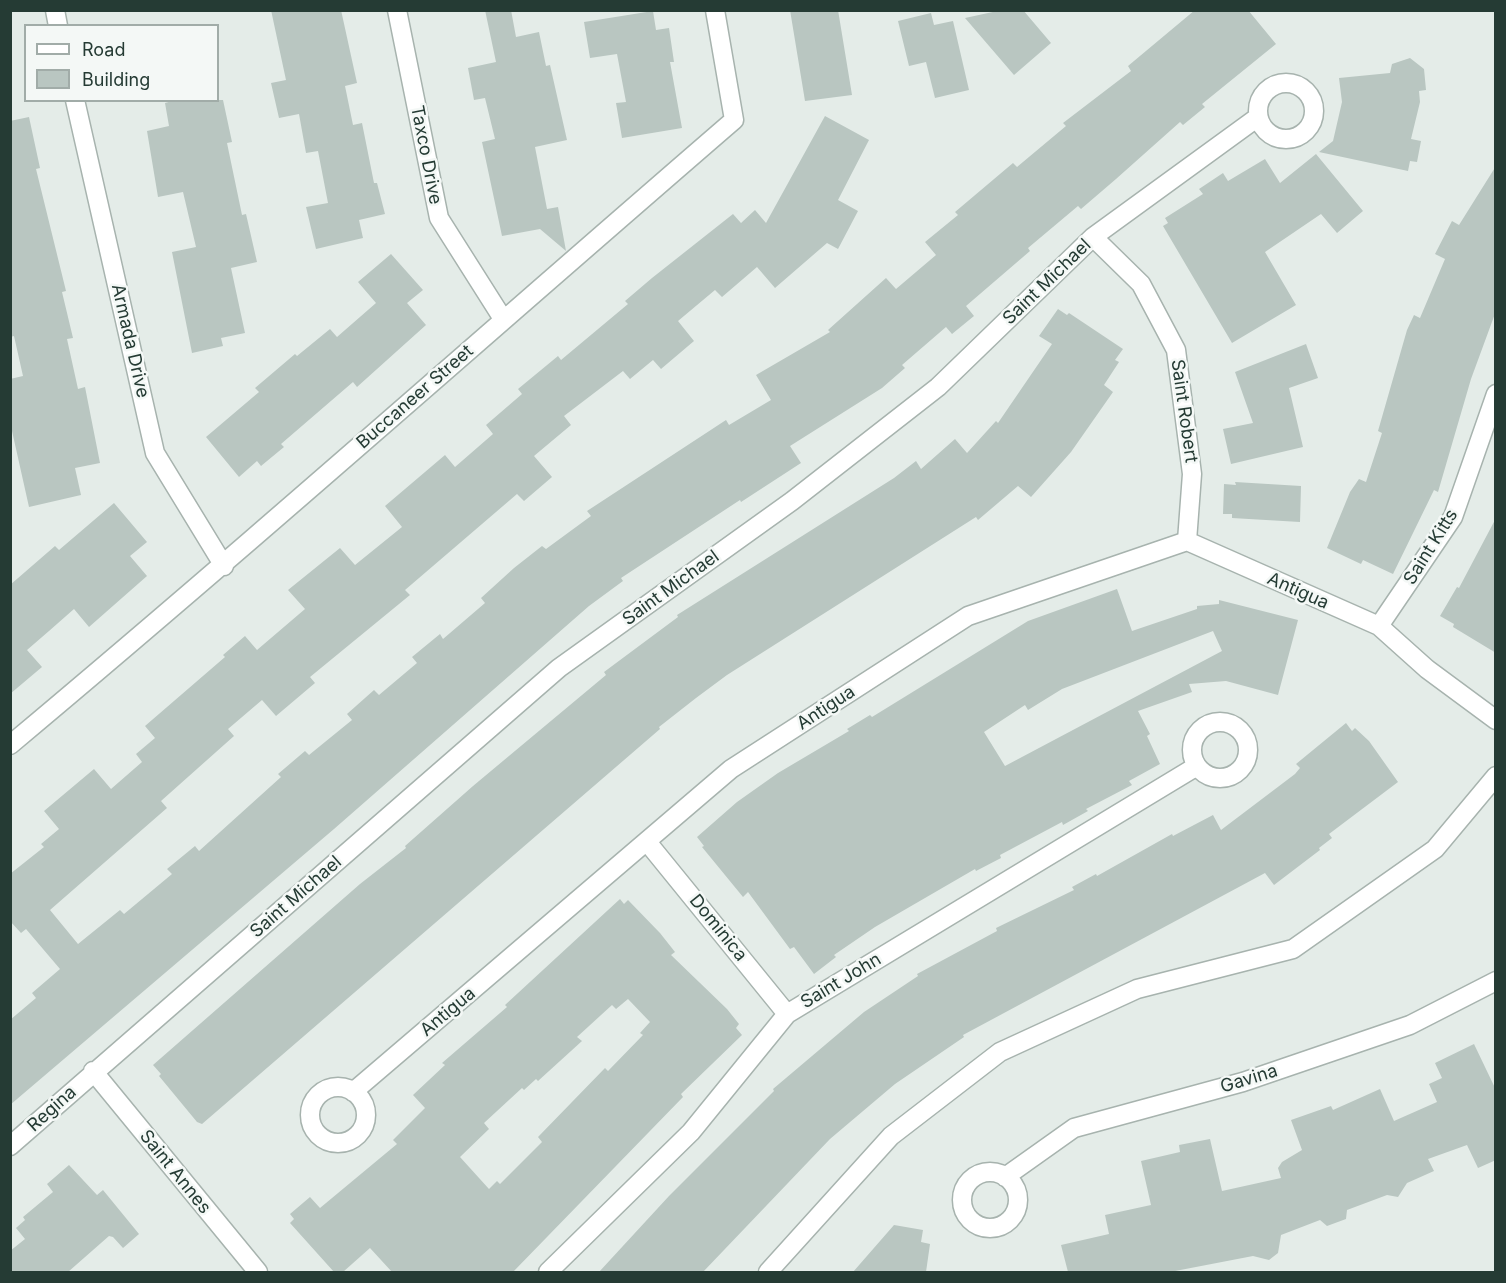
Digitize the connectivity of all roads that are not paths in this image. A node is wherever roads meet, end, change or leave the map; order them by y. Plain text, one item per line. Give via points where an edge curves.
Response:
1 (397, 10) edge
2 (715, 10) edge
3 (75, 102) edge
4 (1258, 117) dead end
5 (1093, 237) junction
6 (503, 319) junction
7 (1496, 394) edge
8 (1187, 541) junction
9 (224, 566) junction
10 (1378, 626) junction
11 (1496, 720) edge
12 (10, 745) edge
13 (1197, 766) dead end
14 (1496, 776) edge
15 (648, 843) junction
16 (1496, 981) edge
17 (787, 1014) junction
18 (93, 1071) junction
19 (353, 1092) dead end
20 (10, 1146) edge
21 (1005, 1177) dead end
22 (258, 1272) edge
23 (548, 1272) edge
24 (768, 1272) edge

1 - 6 street, Taxco Drive via 439,218
2 - 6 street, Buccaneer Street via 734,120
3 - 9 street, Armada Drive via 155,453
4 - 5 street, Saint Michael
5 - 8 street, Saint Robert via 1141,284 1176,350 1192,474
5 - 18 street, Saint Michael via 938,387 792,501 559,668
6 - 9 street, Buccaneer Street
7 - 10 street, Saint Kitts via 1453,517
8 - 10 street, Antigua
8 - 15 street, Antigua via 968,616 731,769
9 - 12 street, Buccaneer Street
10 - 11 street, Antigua via 1427,669
13 - 17 street, Saint John
14 - 24 street via 1435,849 1293,949 1137,989 1000,1052 891,1136
15 - 17 street, Dominica
15 - 19 street, Antigua
16 - 21 street, Gavina via 1399,1028 1243,1082 1074,1128
17 - 23 street, Saint John via 691,1132
18 - 20 street, Regina
18 - 22 street, Saint Annes

